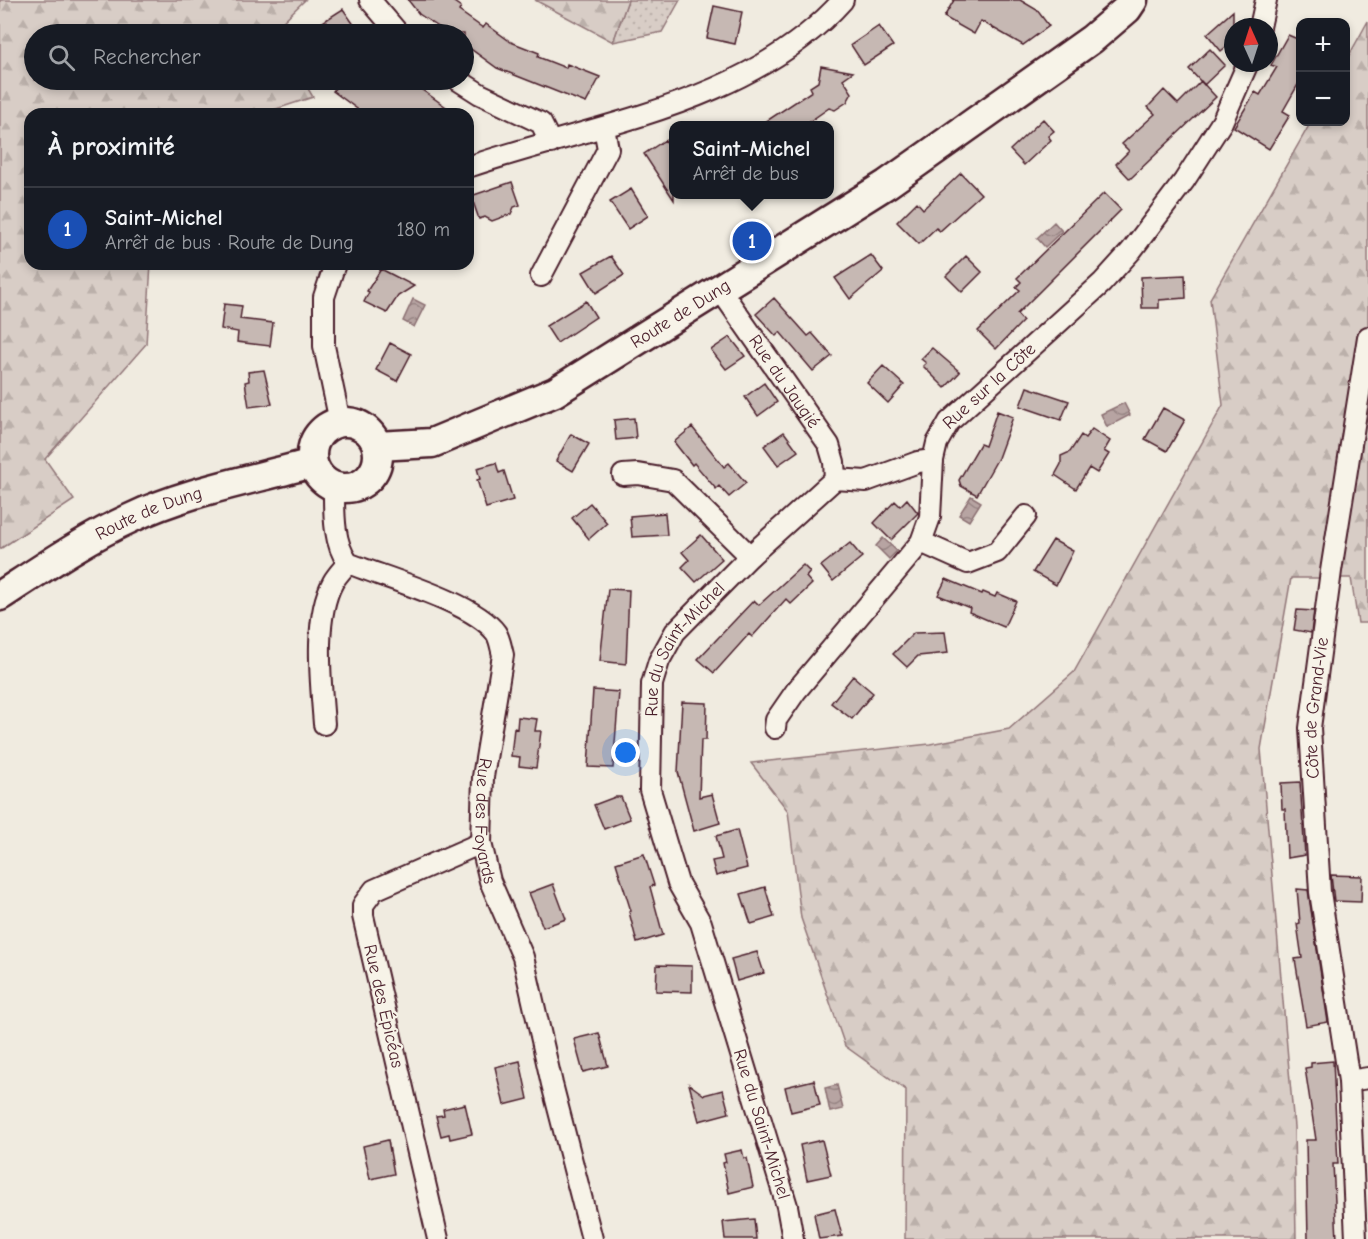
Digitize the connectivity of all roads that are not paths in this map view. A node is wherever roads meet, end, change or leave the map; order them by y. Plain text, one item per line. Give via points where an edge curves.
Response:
1 (370, 0) edge
2 (843, 0) edge
3 (1133, 0) edge
4 (1266, 0) edge
5 (1262, 18) edge
6 (390, 24) edge
7 (1244, 72) edge
8 (474, 90) edge
9 (604, 128) junction
10 (551, 143) junction
11 (474, 165) edge
12 (334, 270) edge
13 (541, 276) dead end
14 (719, 288) junction
15 (1368, 337) edge
16 (340, 422) junction
17 (377, 446) junction
18 (933, 460) junction
19 (312, 463) junction
20 (623, 475) dead end
21 (835, 479) junction
22 (334, 487) junction
23 (1026, 516) dead end
24 (921, 542) junction
25 (750, 556) junction
26 (348, 563) junction
27 (0, 596) edge
28 (324, 724) dead end
29 (775, 728) dead end
30 (481, 843) junction
31 (1359, 1079) edge
32 (438, 1239) edge
33 (592, 1239) edge
34 (793, 1239) edge
35 (1356, 1239) edge

1 - 6 street
2 - 9 street via 781,52 720,87
3 - 14 street, Route de Dung via 1092,39 897,177
4 - 5 street
7 - 18 street, Rue sur la Côte via 1222,122 1131,251 1102,283 949,422 936,443
8 - 10 street via 541,123
9 - 10 street
9 - 13 street via 608,149
10 - 11 street
12 - 16 street via 324,297 324,346
14 - 17 street, Route de Dung via 555,392 432,443
14 - 21 street, Rue du Jaugié via 829,445
15 - 31 street, Côte de Grand-Vie via 1310,728 1320,892
16 - 17 street via 363,427
16 - 19 street via 317,436 311,449
17 - 22 street via 378,461 373,474 348,489
18 - 21 street via 866,482
18 - 24 street, Rue sur la Côte via 930,517
19 - 22 street via 320,478
19 - 27 street, Route de Dung via 175,501 133,517 93,537
20 - 25 street via 673,480
21 - 25 street, Rue du Saint-Michel
22 - 26 street via 335,524 341,553
23 - 24 street via 997,552 968,562
24 - 29 street, Rue sur la Côte via 796,691 776,720
25 - 34 street, Rue du Saint-Michel via 675,632 659,661 652,684 650,790 678,883 701,923 787,1206
26 - 28 street via 333,581 324,607
26 - 30 street, Rue des Foyards via 473,612 496,633 503,655 483,777
30 - 32 street, Rue des Épicéas via 374,890 363,905
30 - 33 street, Rue des Foyards via 490,881 523,957
31 - 35 street, Côte de Grand-Vie

